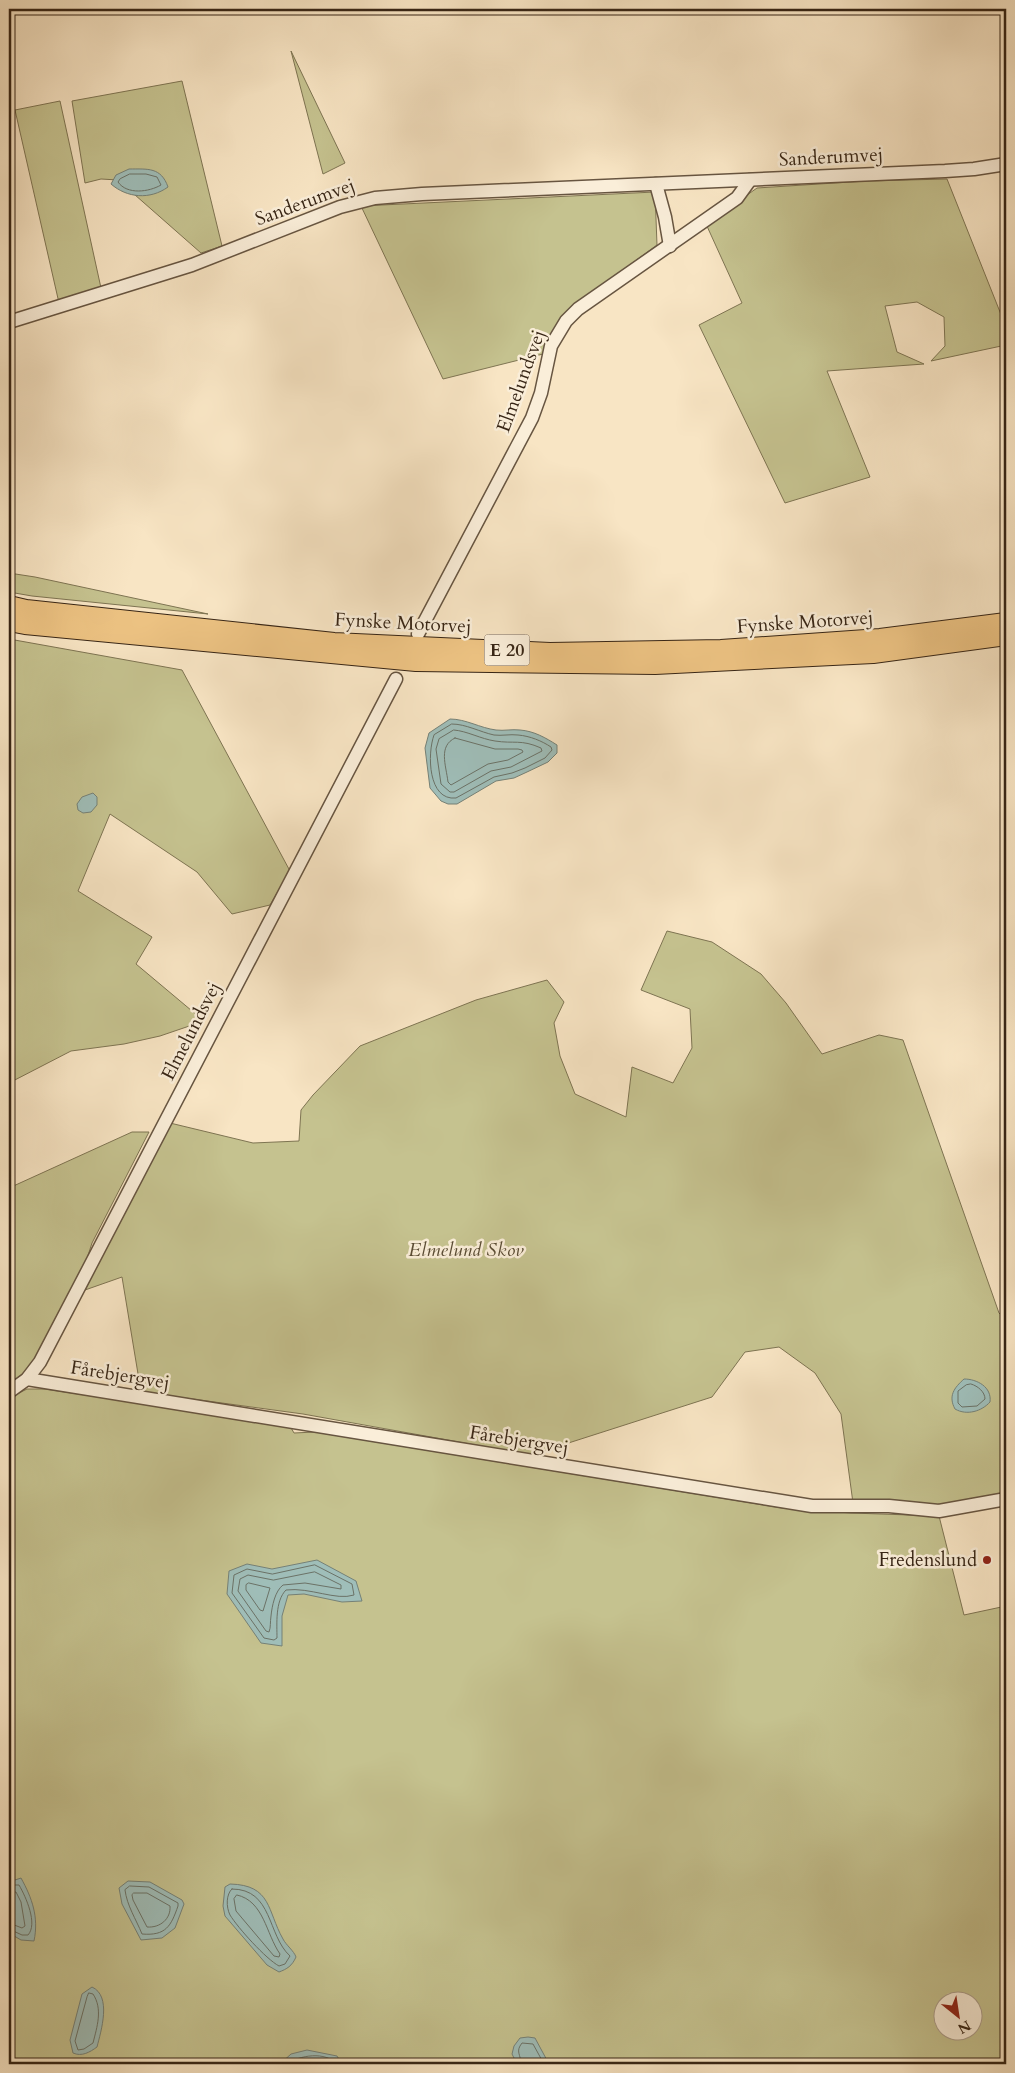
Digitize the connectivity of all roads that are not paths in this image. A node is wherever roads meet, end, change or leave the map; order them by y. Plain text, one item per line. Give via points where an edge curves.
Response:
1 (1006, 164) edge
2 (750, 180) junction
3 (656, 184) junction
4 (670, 246) junction
5 (9, 322) edge
6 (9, 605) edge
7 (9, 622) edge
8 (1006, 622) edge
9 (418, 634) dead end
10 (1006, 636) edge
11 (396, 679) dead end
12 (27, 1379) junction
13 (9, 1392) edge
14 (1006, 1499) edge

1 - 2 street, Sanderumvej via 974,169
2 - 3 street, Sanderumvej
2 - 4 street, Elmelundsvej via 737,198
3 - 4 street
3 - 5 street, Sanderumvej via 422,194 362,200 192,265
4 - 9 street, Elmelundsvej via 578,309 557,333 532,418
6 - 8 highway, Fynske Motorvej / E 20 via 334,642 550,652 721,649 880,638
7 - 10 highway, Fynske Motorvej / E 20 via 416,662 655,665 873,654
11 - 12 street, Elmelundsvej via 71,1304 40,1362
12 - 13 street, Elmelundsvej
12 - 14 street, Fårebjergvej via 812,1506 889,1506 939,1511

